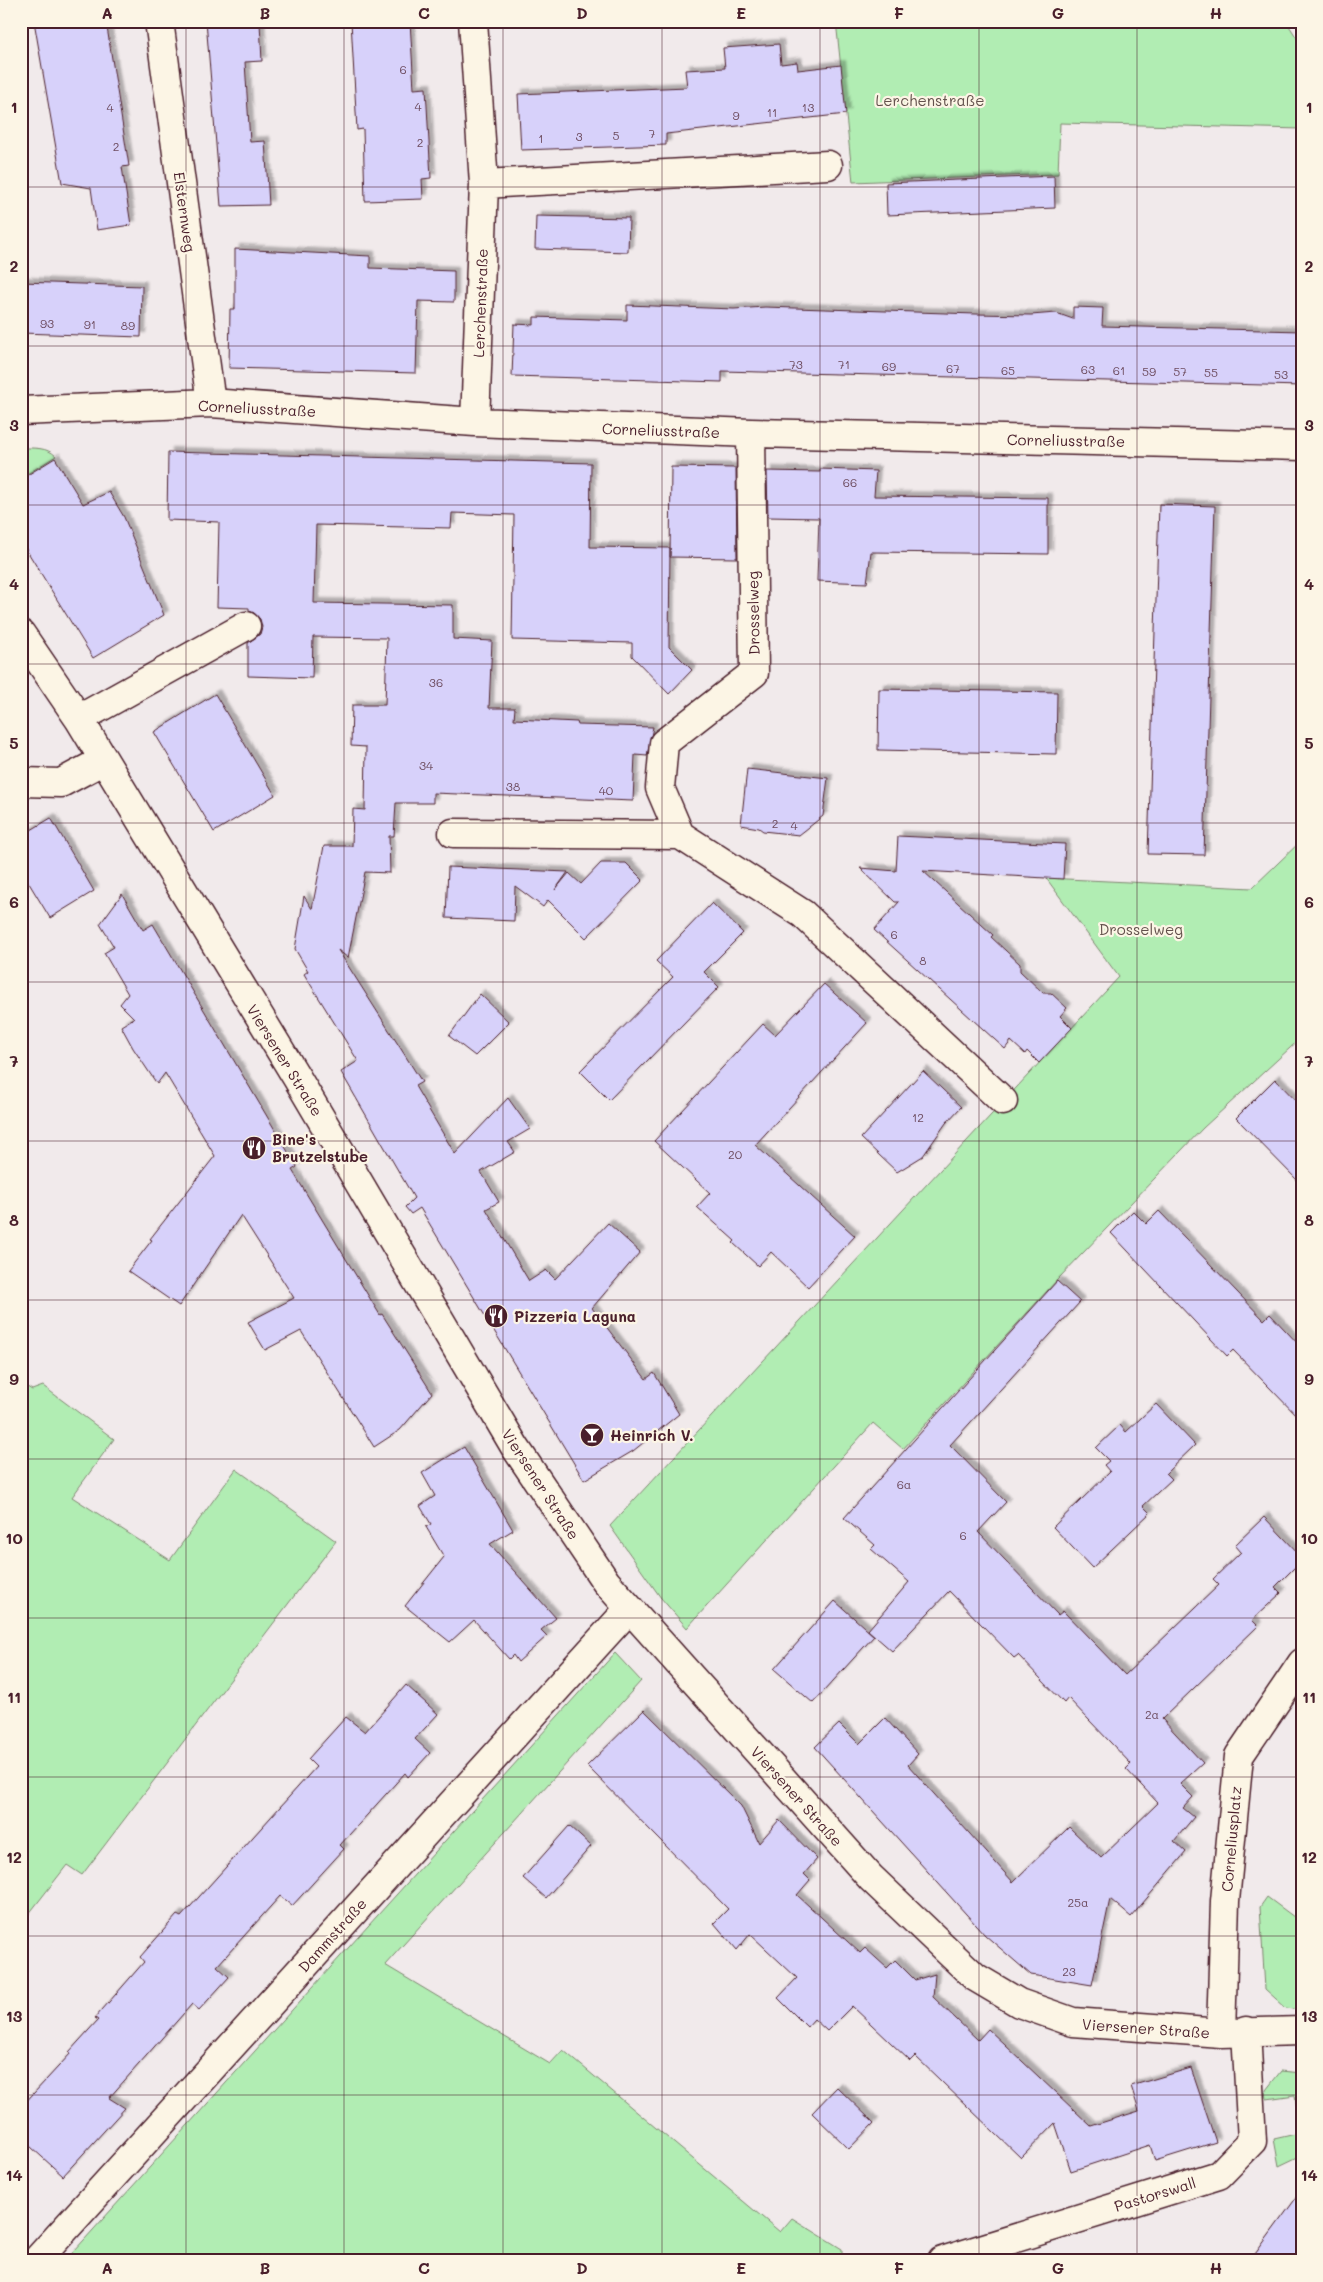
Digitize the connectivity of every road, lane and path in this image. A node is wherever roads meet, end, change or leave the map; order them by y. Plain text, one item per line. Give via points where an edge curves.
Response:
1 (159, 21) edge
2 (473, 21) edge
3 (828, 165) dead end
4 (484, 184) junction
5 (211, 403) junction
6 (21, 411) edge
7 (475, 422) junction
8 (750, 433) junction
9 (1302, 446) edge
10 (246, 626) dead end
11 (21, 634) edge
12 (79, 719) junction
13 (104, 760) junction
14 (21, 782) edge
15 (453, 833) dead end
16 (680, 835) junction
17 (1003, 1101) dead end
18 (629, 1608) junction
19 (1302, 1663) edge
20 (1234, 2032) junction
21 (1302, 2032) edge
22 (36, 2261) edge
23 (942, 2261) edge

1 - 5 street, Elsternweg
2 - 4 street, Lerchenstraße
3 - 4 street
4 - 7 street, Lerchenstraße
5 - 6 street, Corneliusstraße
5 - 7 street, Corneliusstraße
7 - 8 street, Corneliusstraße
8 - 9 street, Corneliusstraße
8 - 16 street, Drosselweg via 754,673 664,743 660,788
10 - 12 street
11 - 12 street, Viersener Straße
12 - 13 street, Viersener Straße
13 - 14 street via 61,783
13 - 18 street, Viersener Straße via 515,1447 606,1582
15 - 16 street
16 - 17 street via 803,914
18 - 20 street, Viersener Straße via 871,1878 976,1977 1020,2003 1073,2022
18 - 22 street, Dammstraße
19 - 20 street, Corneliusplatz via 1239,1756 1225,1901
20 - 21 street, Viersener Straße
20 - 23 street, Pastorswall via 1252,2142 1219,2175

